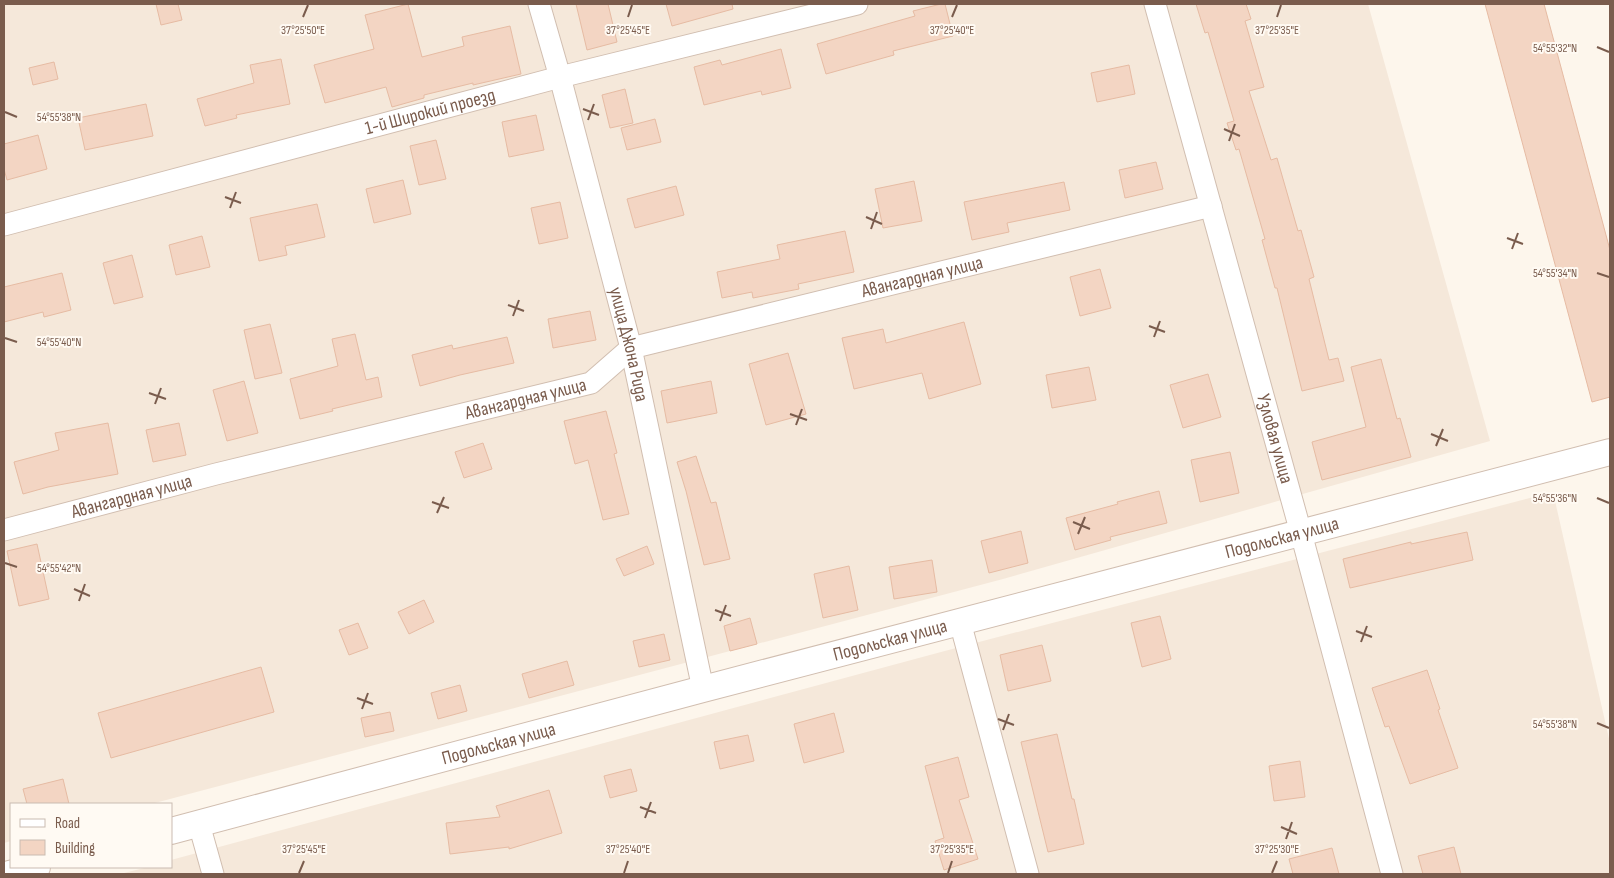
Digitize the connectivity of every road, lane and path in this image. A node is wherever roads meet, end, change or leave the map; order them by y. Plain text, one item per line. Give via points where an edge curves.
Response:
1 (539, 4) edge
2 (857, 4) edge
3 (1155, 4) edge
4 (560, 77) junction
5 (1211, 206) junction
6 (4, 225) edge
7 (631, 348) junction
8 (1610, 452) edge
9 (4, 530) edge
10 (1301, 533) junction
11 (960, 622) junction
12 (703, 689) junction
13 (199, 824) junction
14 (172, 831) edge
15 (33, 868) edge
16 (9, 874) edge
17 (213, 874) edge
18 (1028, 874) edge
19 (1392, 874) edge

1 - 4 street, улица Джона Рида
2 - 4 street, 1-й Широкий проезд
3 - 5 street, Узловая улица
4 - 6 street, 1-й Широкий проезд
4 - 7 street, улица Джона Рида
5 - 7 street, Авангардная улица
5 - 10 street, Узловая улица
7 - 9 street, Авангардная улица via 591,383 216,474
7 - 12 street, улица Джона Рида
8 - 10 street, Подольская улица
10 - 11 street, Подольская улица
10 - 19 street, Узловая улица
11 - 12 street, Подольская улица
11 - 18 street
12 - 13 street, Подольская улица
13 - 14 street, Подольская улица
13 - 17 street
15 - 16 street

